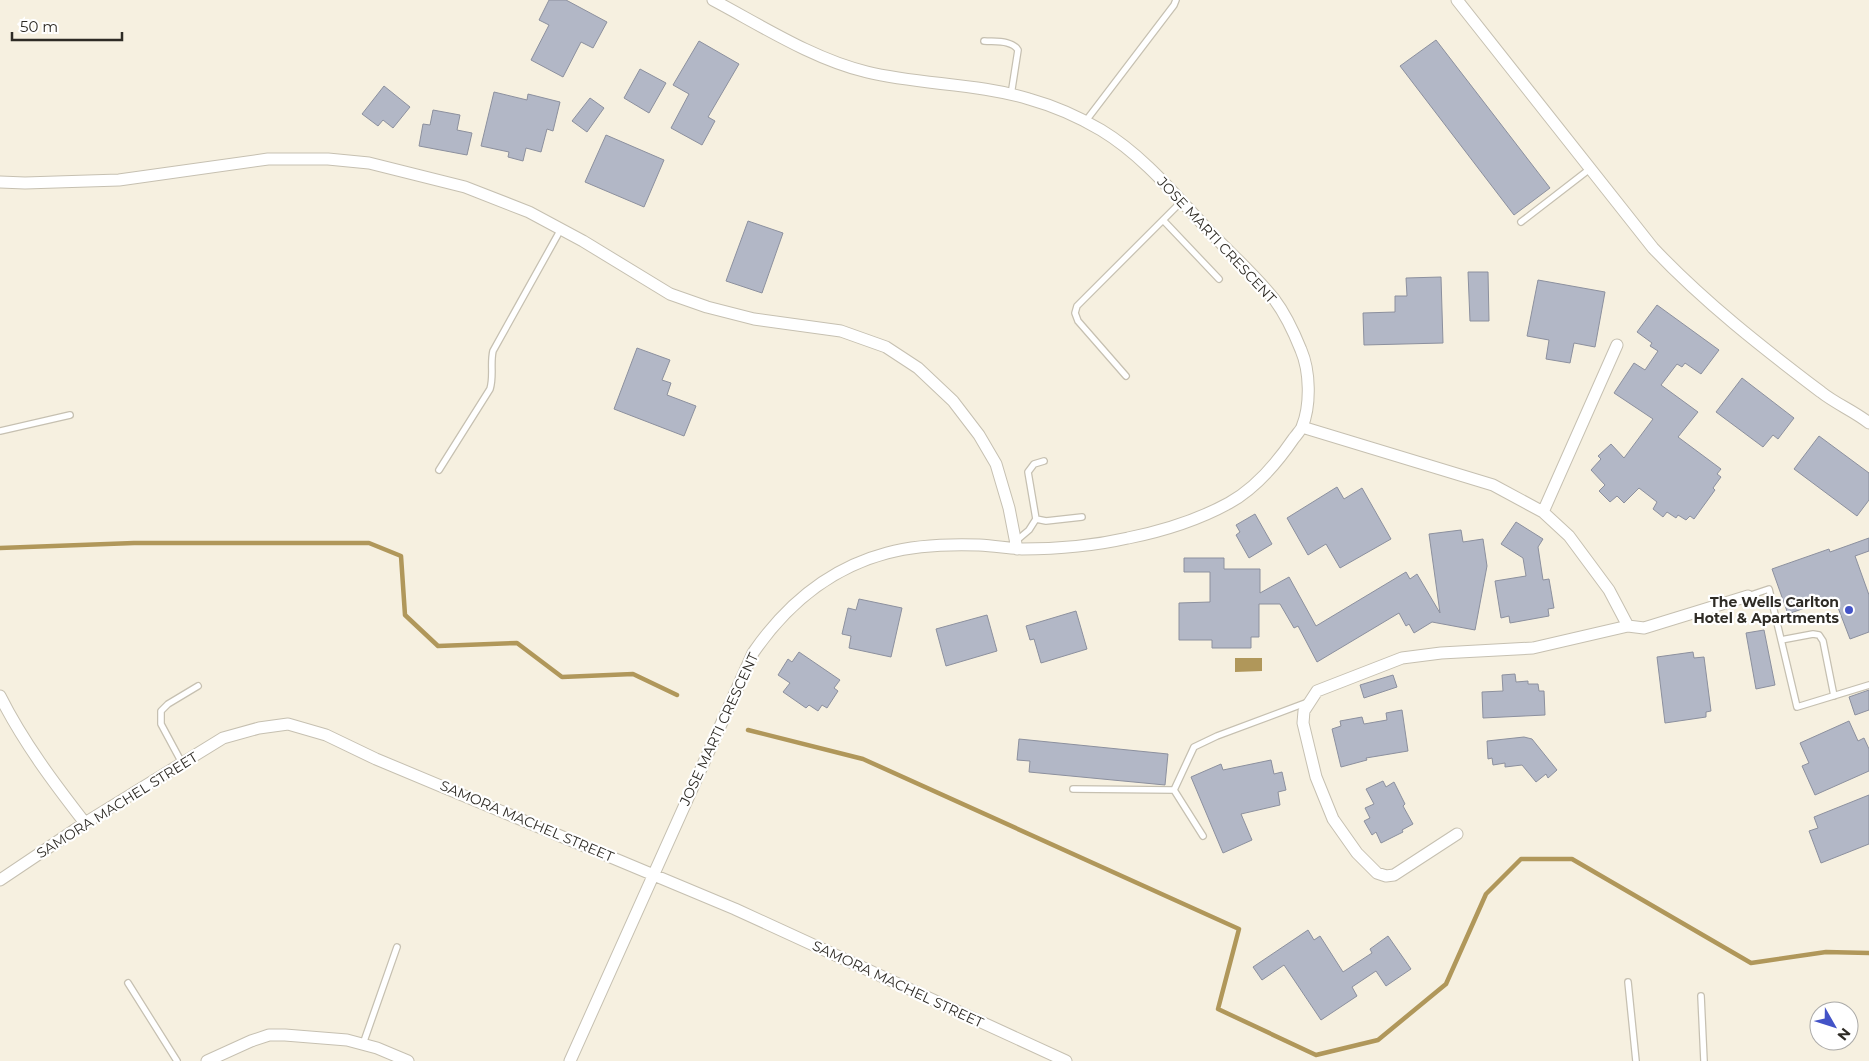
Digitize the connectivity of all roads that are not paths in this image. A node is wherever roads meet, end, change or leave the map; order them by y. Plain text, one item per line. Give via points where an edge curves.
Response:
1 (712, 0) edge
2 (1176, 0) edge
3 (1457, 0) edge
4 (984, 41) dead end
5 (1011, 95) junction
6 (1085, 122) junction
7 (1591, 168) junction
8 (0, 182) edge
9 (1181, 202) junction
10 (1163, 220) junction
11 (1521, 222) dead end
12 (561, 229) junction
13 (1219, 279) dead end
14 (1617, 346) dead end
15 (1126, 376) dead end
16 (70, 415) dead end
17 (1869, 423) edge
18 (1302, 427) junction
19 (0, 431) edge
20 (1044, 461) dead end
21 (439, 470) dead end
22 (1543, 512) junction
23 (1082, 517) dead end
24 (1036, 519) junction
25 (1016, 545) junction
26 (1748, 596) joint
27 (1628, 626) junction
28 (1781, 640) junction
29 (1869, 685) edge
30 (198, 686) dead end
31 (0, 696) edge
32 (1834, 696) junction
33 (1308, 702) junction
34 (182, 763) junction
35 (1073, 789) dead end
36 (1174, 790) junction
37 (85, 823) junction
38 (1457, 834) dead end
39 (1203, 836) dead end
40 (653, 874) junction
41 (0, 880) edge
42 (397, 946) dead end
43 (128, 982) dead end
44 (1628, 982) dead end
45 (1701, 996) dead end
46 (363, 1044) junction
47 (177, 1061) edge
48 (207, 1061) edge
49 (408, 1061) edge
50 (570, 1061) edge
51 (1066, 1061) edge
52 (1636, 1061) edge
53 (1704, 1061) edge

1 - 5 street, JOSE MARTI CRESCENT via 824,57 865,72
2 - 6 lane
3 - 7 street
4 - 5 lane via 1010,43 1018,50
5 - 6 street, JOSE MARTI CRESCENT via 1029,98
6 - 9 street, JOSE MARTI CRESCENT via 1132,152
7 - 11 lane
7 - 17 street via 1653,248 1696,290 1823,394
8 - 12 street via 119,180 268,159 328,159 369,163 465,187 530,212
9 - 10 lane
9 - 18 street, JOSE MARTI CRESCENT via 1275,301 1296,340 1306,366 1308,385
10 - 13 lane
10 - 15 lane via 1077,306 1075,314
12 - 21 lane via 493,351 490,389
12 - 25 street via 670,294 754,319 840,331 886,347 918,368 953,401 996,464
14 - 22 street
16 - 19 lane
18 - 22 street via 1493,485
18 - 25 street, JOSE MARTI CRESCENT via 1279,460 1258,482 1232,502 1191,521 1130,538 1065,549
20 - 24 lane via 1034,464 1028,472
22 - 27 street via 1569,536 1609,590
23 - 24 lane
24 - 25 lane
25 - 40 street, JOSE MARTI CRESCENT via 935,546 889,552 834,574 786,613 753,653
26 - 27 street via 1644,628
26 - 28 lane via 1769,589
27 - 33 street via 1533,648 1402,658 1317,691
28 - 32 lane via 1819,635
28 - 32 lane via 1797,707
29 - 32 lane
30 - 34 lane via 161,711 161,724
31 - 37 street via 45,771
33 - 36 lane via 1194,747
33 - 38 street via 1303,723 1316,778 1333,819 1377,873 1394,875
34 - 37 street, SAMORA MACHEL STREET
34 - 40 street, SAMORA MACHEL STREET via 223,738 288,724 326,736
35 - 36 lane
36 - 39 lane
37 - 41 street, SAMORA MACHEL STREET
40 - 50 street, JOSE MARTI CRESCENT
40 - 51 street, SAMORA MACHEL STREET
42 - 46 lane
43 - 47 lane
44 - 52 lane
45 - 53 lane
46 - 48 street via 269,1035
46 - 49 street

